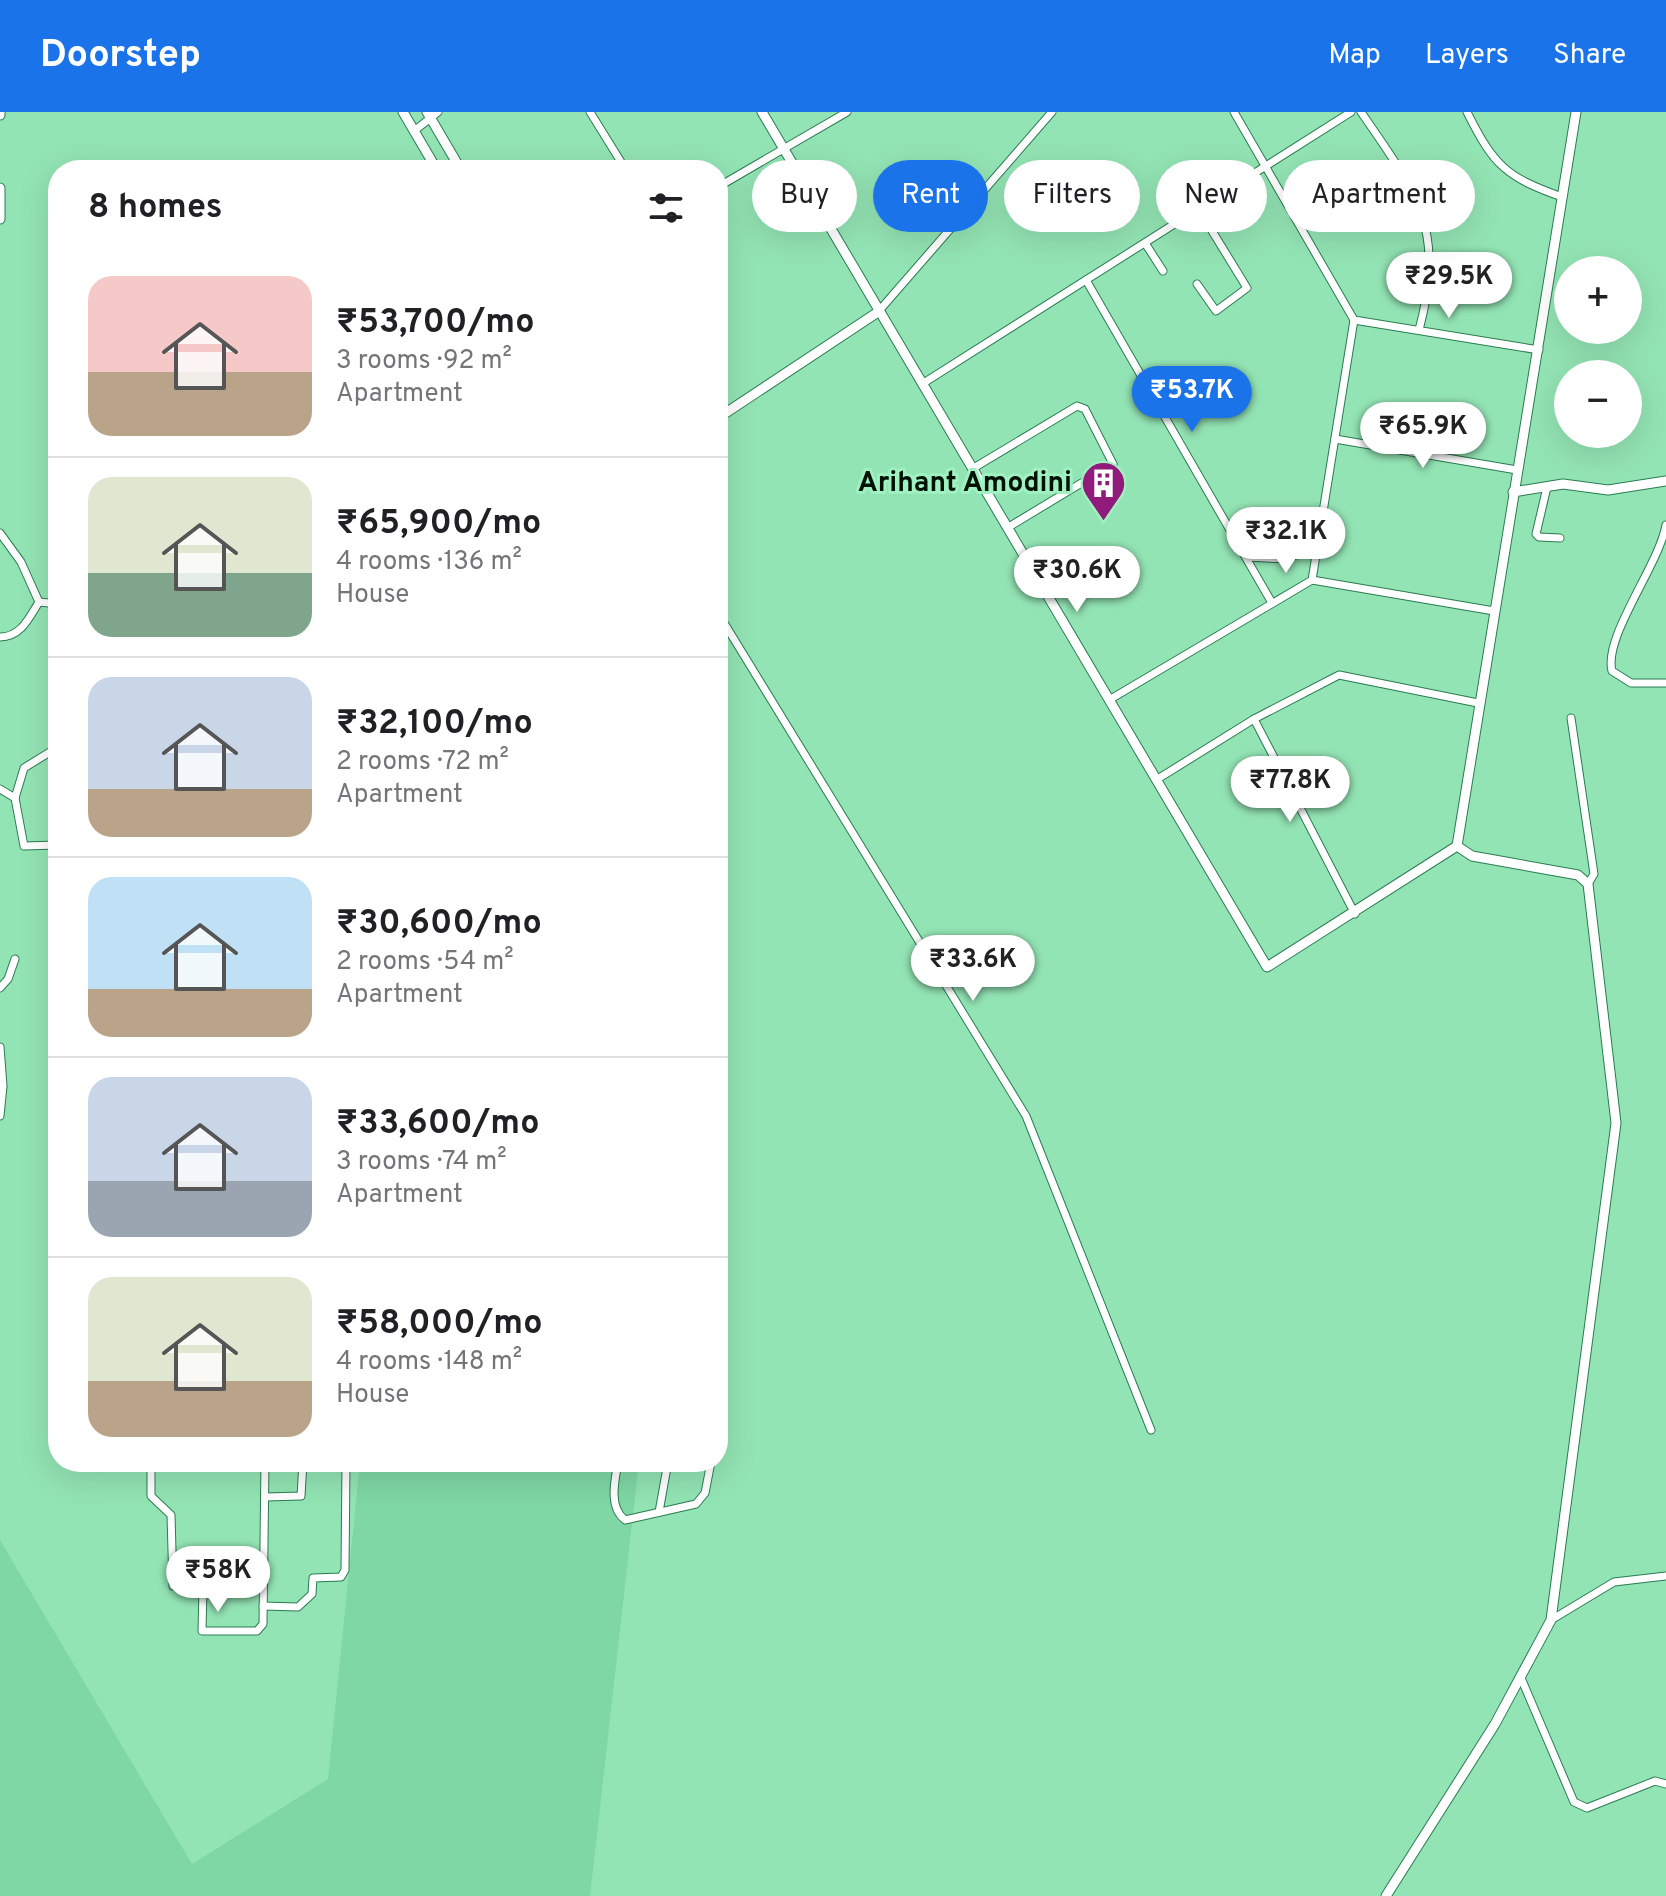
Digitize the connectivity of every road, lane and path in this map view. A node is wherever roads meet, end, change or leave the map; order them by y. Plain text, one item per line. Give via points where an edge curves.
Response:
1 (403, 112) edge
2 (590, 112) edge
3 (762, 112) edge
4 (847, 112) edge
5 (1234, 112) edge
6 (1351, 112) edge
7 (1361, 112) edge
8 (1467, 112) edge
9 (1576, 112) edge
10 (1047, 114) edge
11 (432, 115) edge
12 (414, 131) junction
13 (784, 149) junction
14 (431, 160) edge
15 (456, 160) edge
16 (620, 160) edge
17 (1264, 160) edge
18 (1267, 163) edge
19 (1267, 166) edge
20 (728, 181) edge
21 (0, 188) edge
22 (1562, 197) junction
23 (0, 219) edge
24 (1162, 232) edge
25 (1213, 232) edge
26 (1145, 243) junction
27 (1163, 271) dead end
28 (1086, 280) junction
29 (1197, 284) dead end
30 (878, 312) junction
31 (1354, 320) junction
32 (1419, 330) junction
33 (1539, 350) junction
34 (922, 384) junction
35 (728, 411) edge
36 (1335, 439) junction
37 (972, 469) junction
38 (1517, 470) junction
39 (1666, 481) edge
40 (1547, 487) junction
41 (1513, 492) junction
42 (1666, 525) edge
43 (1007, 528) junction
44 (0, 533) edge
45 (1560, 538) dead end
46 (1317, 546) junction
47 (1246, 557) junction
48 (1312, 580) junction
49 (39, 602) junction
50 (48, 603) edge
51 (1272, 603) junction
52 (1494, 611) junction
53 (728, 629) edge
54 (0, 637) edge
55 (1666, 683) edge
56 (1109, 700) junction
57 (1478, 703) junction
58 (1571, 718) dead end
59 (1254, 719) junction
60 (48, 753) edge
61 (1156, 780) junction
62 (0, 789) edge
63 (15, 798) junction
64 (48, 845) edge
65 (1457, 846) junction
66 (1588, 884) junction
67 (1355, 914) junction
68 (15, 959) dead end
69 (0, 988) edge
70 (0, 1047) edge
71 (0, 1116) edge
72 (1151, 1430) dead end
73 (151, 1472) edge
74 (265, 1472) edge
75 (302, 1472) edge
76 (346, 1472) edge
77 (617, 1472) edge
78 (666, 1472) edge
79 (709, 1472) edge
80 (265, 1497) junction
81 (659, 1512) junction
82 (1666, 1576) edge
83 (263, 1606) junction
84 (1551, 1620) junction
85 (1521, 1678) junction
86 (1666, 1784) edge
87 (1386, 1896) edge

1 - 12 street
2 - 16 street
3 - 13 street
4 - 13 street
5 - 17 street
6 - 18 street
7 - 32 street via 1403,173 1429,234 1432,260
8 - 22 street via 1502,168
9 - 22 street
10 - 30 street
11 - 12 street
11 - 15 street
12 - 14 street
13 - 20 street
13 - 30 street
19 - 31 street
21 - 23 street
22 - 33 street
24 - 26 street
25 - 29 street via 1247,288 1216,311
26 - 27 street
26 - 28 street
28 - 34 street
28 - 47 street
30 - 34 street
30 - 35 street
31 - 32 street
31 - 36 street
32 - 33 street
33 - 38 street
34 - 37 street
36 - 38 street
36 - 46 street
37 - 43 street
37 - 43 street via 1077,406 1085,409 1113,464
38 - 41 street
39 - 40 street via 1608,490
40 - 41 street
40 - 45 street via 1536,534
41 - 52 street
42 - 55 street via 1662,547 1610,662 1612,671 1631,683
43 - 56 street
44 - 49 street via 21,562
46 - 47 street via 1286,559
46 - 48 street
47 - 51 street
48 - 51 street
48 - 52 street
49 - 50 street
49 - 54 street via 20,630
51 - 56 street
52 - 57 street
53 - 72 street via 1026,1116
56 - 61 street
57 - 59 street via 1339,675
57 - 65 street
58 - 66 street via 1594,874
59 - 61 street
59 - 67 street
60 - 63 street via 24,768
61 - 67 street via 1267,967
62 - 63 street
63 - 64 street via 24,846
65 - 66 street via 1472,856 1578,875
65 - 67 street
66 - 84 street via 1616,1123
68 - 69 street
70 - 71 street
73 - 83 street via 151,1496 171,1515 173,1586 203,1588 202,1631 257,1631 263,1624
74 - 80 street
75 - 80 street via 301,1496
76 - 83 street via 341,1577 313,1578 312,1594 298,1607
77 - 81 street via 614,1497 622,1518
78 - 81 street
79 - 81 street via 705,1493 696,1504
80 - 83 street
82 - 84 street via 1614,1582
84 - 85 street
85 - 86 street via 1579,1806 1587,1808 1655,1781
85 - 87 street

